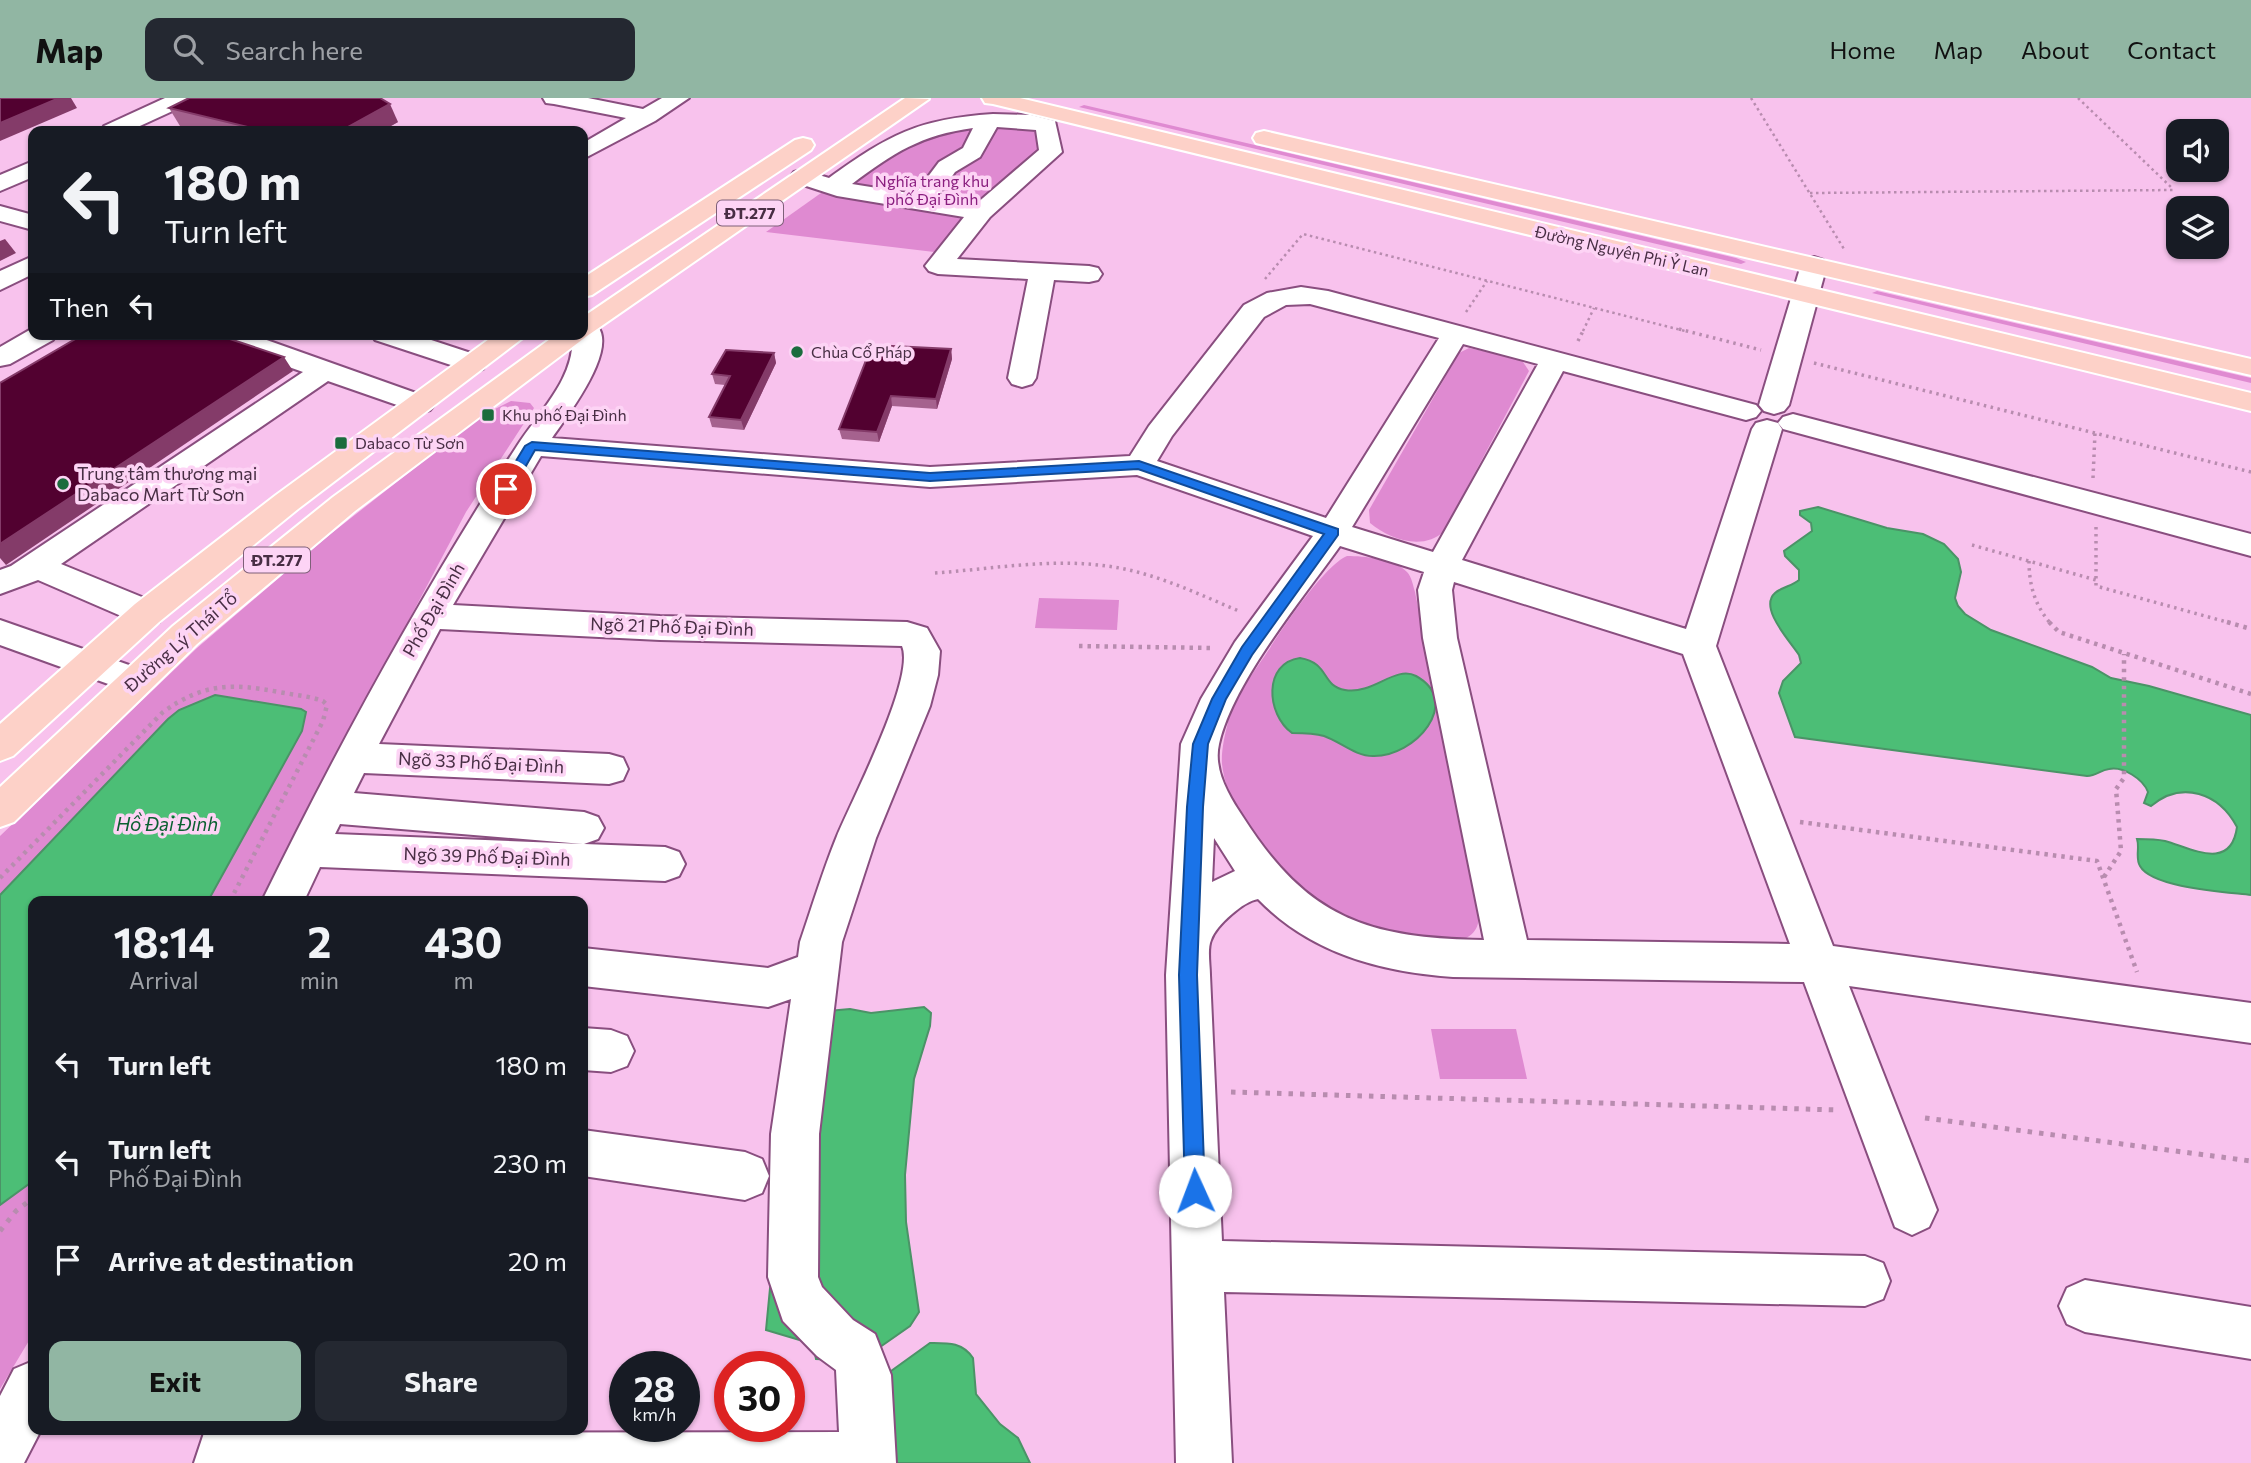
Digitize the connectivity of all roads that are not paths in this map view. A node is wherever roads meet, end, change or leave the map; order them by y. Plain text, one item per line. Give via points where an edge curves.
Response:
1 (182, 98) edge
2 (554, 98) edge
3 (678, 98) edge
4 (910, 98) edge
5 (918, 99) edge
6 (939, 99) edge
7 (990, 110) edge
8 (647, 116) junction
9 (130, 126) edge
10 (1241, 132) dead end
11 (820, 134) dead end
12 (588, 149) edge
13 (28, 171) edge
14 (802, 177) junction
15 (0, 184) edge
16 (833, 187) junction
17 (921, 202) junction
18 (981, 212) junction
19 (0, 213) edge
20 (28, 221) edge
21 (1814, 265) junction
22 (28, 267) edge
23 (1042, 272) junction
24 (1089, 274) dead end
25 (0, 282) edge
26 (588, 286) edge
27 (1806, 294) junction
28 (588, 325) edge
29 (1458, 328) junction
30 (240, 340) edge
31 (403, 340) edge
32 (506, 340) edge
33 (567, 340) edge
34 (586, 340) edge
35 (51, 344) edge
36 (1566, 350) junction
37 (473, 363) junction
38 (2251, 367) edge
39 (6, 369) edge
40 (325, 370) junction
41 (1022, 378) dead end
42 (2251, 402) edge
43 (419, 404) junction
44 (1770, 417) junction
45 (532, 446) junction
46 (1139, 465) junction
47 (1333, 532) junction
48 (2251, 545) edge
49 (35, 566) junction
50 (1442, 566) junction
51 (0, 582) edge
52 (146, 613) junction
53 (429, 616) junction
54 (0, 632) edge
55 (1698, 646) junction
56 (88, 665) junction
57 (136, 681) junction
58 (0, 746) edge
59 (354, 758) junction
60 (1197, 766) junction
61 (609, 769) dead end
62 (329, 807) junction
63 (0, 811) edge
64 (584, 828) dead end
65 (308, 850) junction
66 (665, 864) dead end
67 (1267, 881) junction
68 (285, 896) edge
69 (1190, 935) junction
70 (1509, 957) junction
71 (1819, 962) junction
72 (588, 968) edge
73 (817, 969) junction
74 (2251, 1023) edge
75 (588, 1154) edge
76 (745, 1176) dead end
77 (1912, 1210) dead end
78 (1198, 1266) junction
79 (1865, 1282) dead end
80 (2085, 1306) dead end
81 (2251, 1333) edge
82 (28, 1398) edge
83 (230, 1435) edge
84 (0, 1452) edge
85 (868, 1461) edge
86 (1204, 1463) edge

1 - 9 street
2 - 8 street
3 - 8 street
4 - 5 main road
5 - 6 main road
5 - 14 main road, Đường Lý Thái Tổ / ĐT.277
7 - 16 street via 900,141
7 - 17 street via 972,152 947,167
7 - 18 street via 1047,126 1052,149
7 - 27 main road, Đường Nguyên Phi Ỷ Lan via 1320,179
8 - 12 street
10 - 21 main road, Đường Nguyên Phi Ỷ Lan
11 - 26 main road, ĐT.277
13 - 15 street
14 - 16 street
14 - 28 main road, Đường Lý Thái Tổ / ĐT.277
16 - 17 street
17 - 18 street
18 - 23 street via 939,266
19 - 20 street
21 - 27 street
21 - 38 main road, Đường Nguyên Phi Ỷ Lan
22 - 25 street
23 - 24 street
23 - 41 street
27 - 42 main road, Đường Nguyên Phi Ỷ Lan
27 - 44 street
29 - 36 street
29 - 46 street via 1319,297 1295,295 1270,301 1254,311
29 - 47 street
30 - 40 street
31 - 37 street
32 - 37 main road, ĐT.277
33 - 57 main road, Đường Lý Thái Tổ / ĐT.277 via 345,504
34 - 45 street, Phố Đại Đình via 586,360
35 - 39 street
36 - 44 street
36 - 50 street
37 - 43 main road, ĐT.277
40 - 43 street
40 - 49 street
43 - 52 main road, ĐT.277
44 - 48 street
44 - 55 street
45 - 46 street via 930,477
45 - 53 street, Phố Đại Đình
46 - 47 street
47 - 50 street
47 - 60 street via 1226,687 1200,744
49 - 51 street
49 - 52 street
50 - 55 street
50 - 70 street via 1435,590 1440,638
52 - 56 main road, ĐT.277
53 - 59 street, Phố Đại Đình
53 - 73 street, Ngõ 21 Phố Đại Đình via 915,637 922,651 912,706 856,838 821,942
54 - 56 street
55 - 71 street
56 - 57 street
56 - 58 main road, ĐT.277
57 - 63 main road, Đường Lý Thái Tổ / ĐT.277
59 - 61 street, Ngõ 33 Phố Đại Đình
59 - 62 street, Phố Đại Đình
60 - 67 street via 1236,843
60 - 69 street
62 - 64 street
62 - 65 street, Phố Đại Đình
65 - 66 street, Ngõ 39 Phố Đại Đình
65 - 68 street, Phố Đại Đình
67 - 69 street via 1239,885 1224,895
67 - 70 street via 1312,919 1344,937 1412,955
69 - 78 street
70 - 71 street
71 - 74 street
71 - 77 street
72 - 73 street via 768,988
73 - 85 street via 795,1134 793,1277 801,1303 856,1353 864,1375
75 - 76 street
78 - 79 street
78 - 86 street
80 - 81 street
82 - 84 street
83 - 85 street via 221,1461

